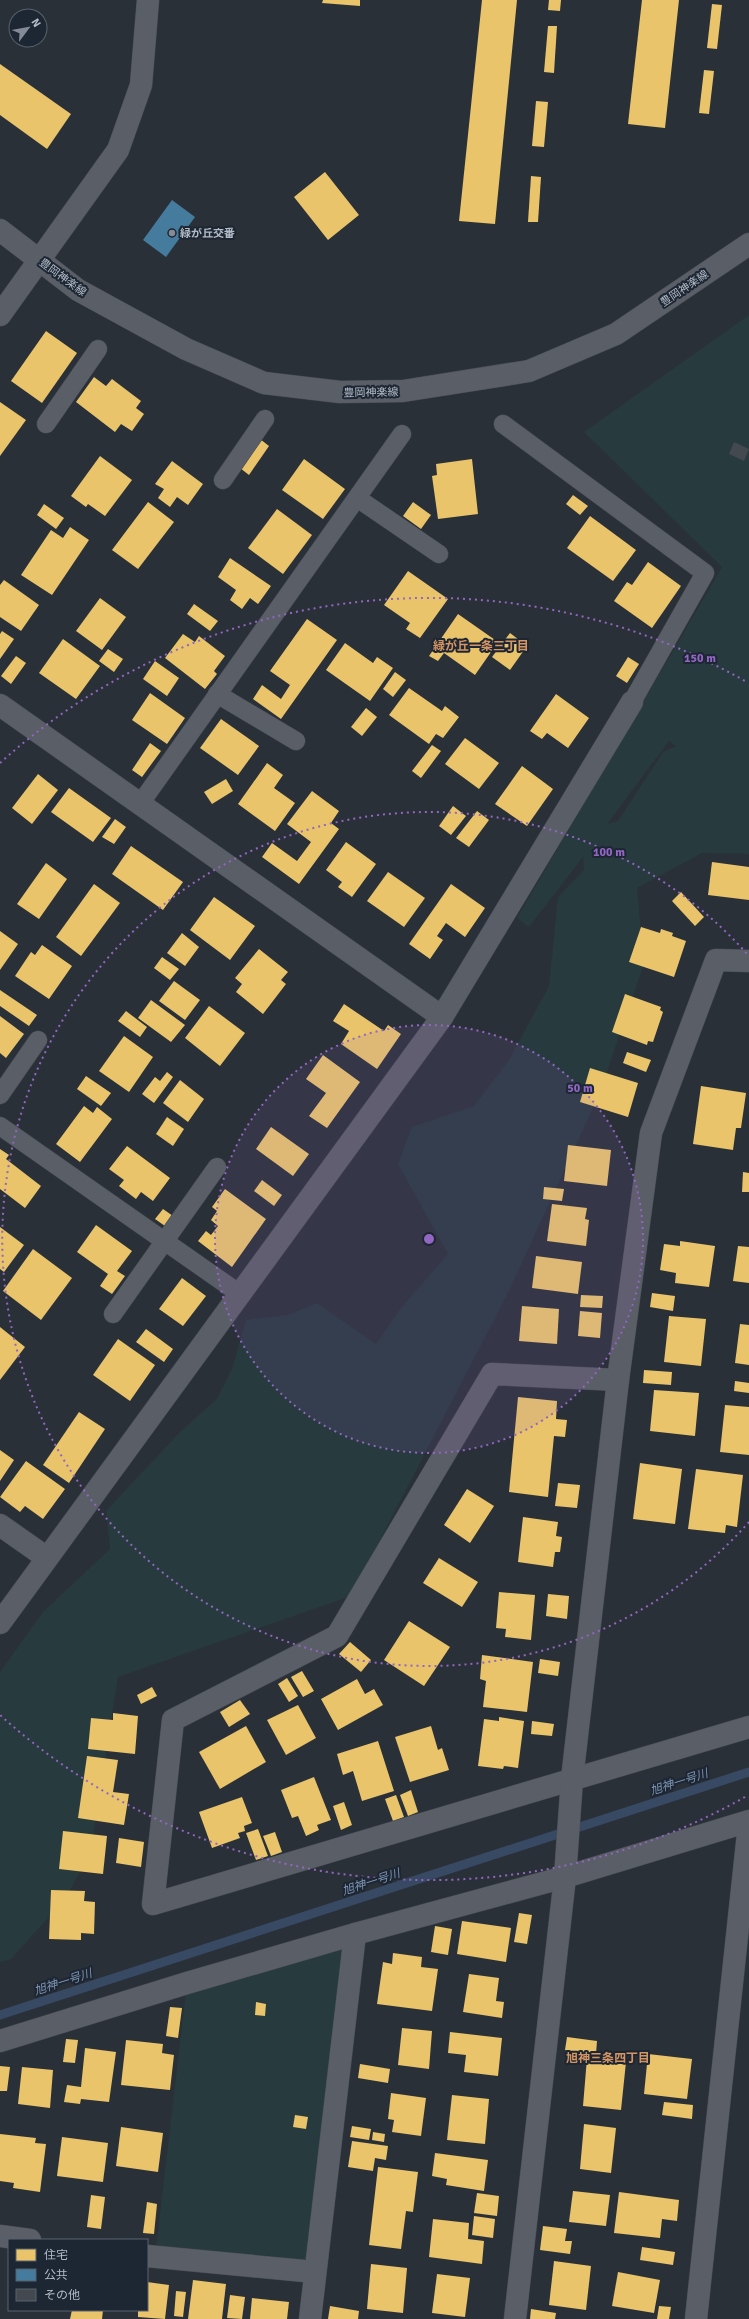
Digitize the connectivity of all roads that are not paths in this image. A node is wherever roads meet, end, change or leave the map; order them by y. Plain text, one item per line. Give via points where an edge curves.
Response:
1 (148, 0) edge
2 (0, 230) edge
3 (749, 244) edge
4 (39, 260) junction
5 (0, 315) edge
6 (98, 349) dead end
7 (265, 419) dead end
8 (46, 424) dead end
9 (503, 424) dead end
10 (402, 434) dead end
11 (223, 480) dead end
12 (357, 498) junction
13 (438, 554) dead end
14 (217, 694) junction
15 (632, 702) joint
16 (0, 705) edge
17 (296, 741) dead end
18 (140, 804) junction
19 (749, 961) edge
20 (442, 1017) junction
21 (38, 1040) dead end
22 (0, 1095) edge
23 (0, 1126) edge
24 (217, 1167) dead end
25 (165, 1241) junction
26 (240, 1294) junction
27 (113, 1314) dead end
28 (618, 1380) junction
29 (0, 1525) edge
30 (47, 1558) junction
31 (0, 1622) edge
32 (749, 1727) edge
33 (572, 1779) junction
34 (749, 1822) edge
35 (565, 1877) junction
36 (355, 1934) junction
37 (0, 2041) edge
38 (0, 2236) edge
39 (22, 2239) edge
40 (148, 2256) edge
41 (316, 2272) junction
42 (310, 2319) edge
43 (515, 2319) edge
44 (696, 2319) edge

1 - 4 street via 141,86 118,150
2 - 4 street, 豊岡神楽線
3 - 4 street, 豊岡神楽線 via 616,334 544,365 529,371 403,392 340,392 264,383 186,350 78,290
4 - 5 street
6 - 8 street
7 - 11 street
9 - 15 street via 705,573
10 - 12 street
12 - 13 street
12 - 14 street
14 - 17 street
14 - 18 street
15 - 20 street
16 - 18 street
18 - 20 street
19 - 28 street via 716,960 651,1133
20 - 26 street
21 - 22 street
23 - 25 street
24 - 25 street
25 - 26 street
25 - 27 street
26 - 30 street
28 - 33 street
28 - 33 street via 492,1374 337,1636 173,1720 153,1904
29 - 30 street
30 - 31 street
32 - 33 street
33 - 35 street
34 - 35 street
34 - 44 street
35 - 36 street
35 - 43 street
36 - 37 street
36 - 41 street
38 - 39 street
40 - 41 street
41 - 42 street

